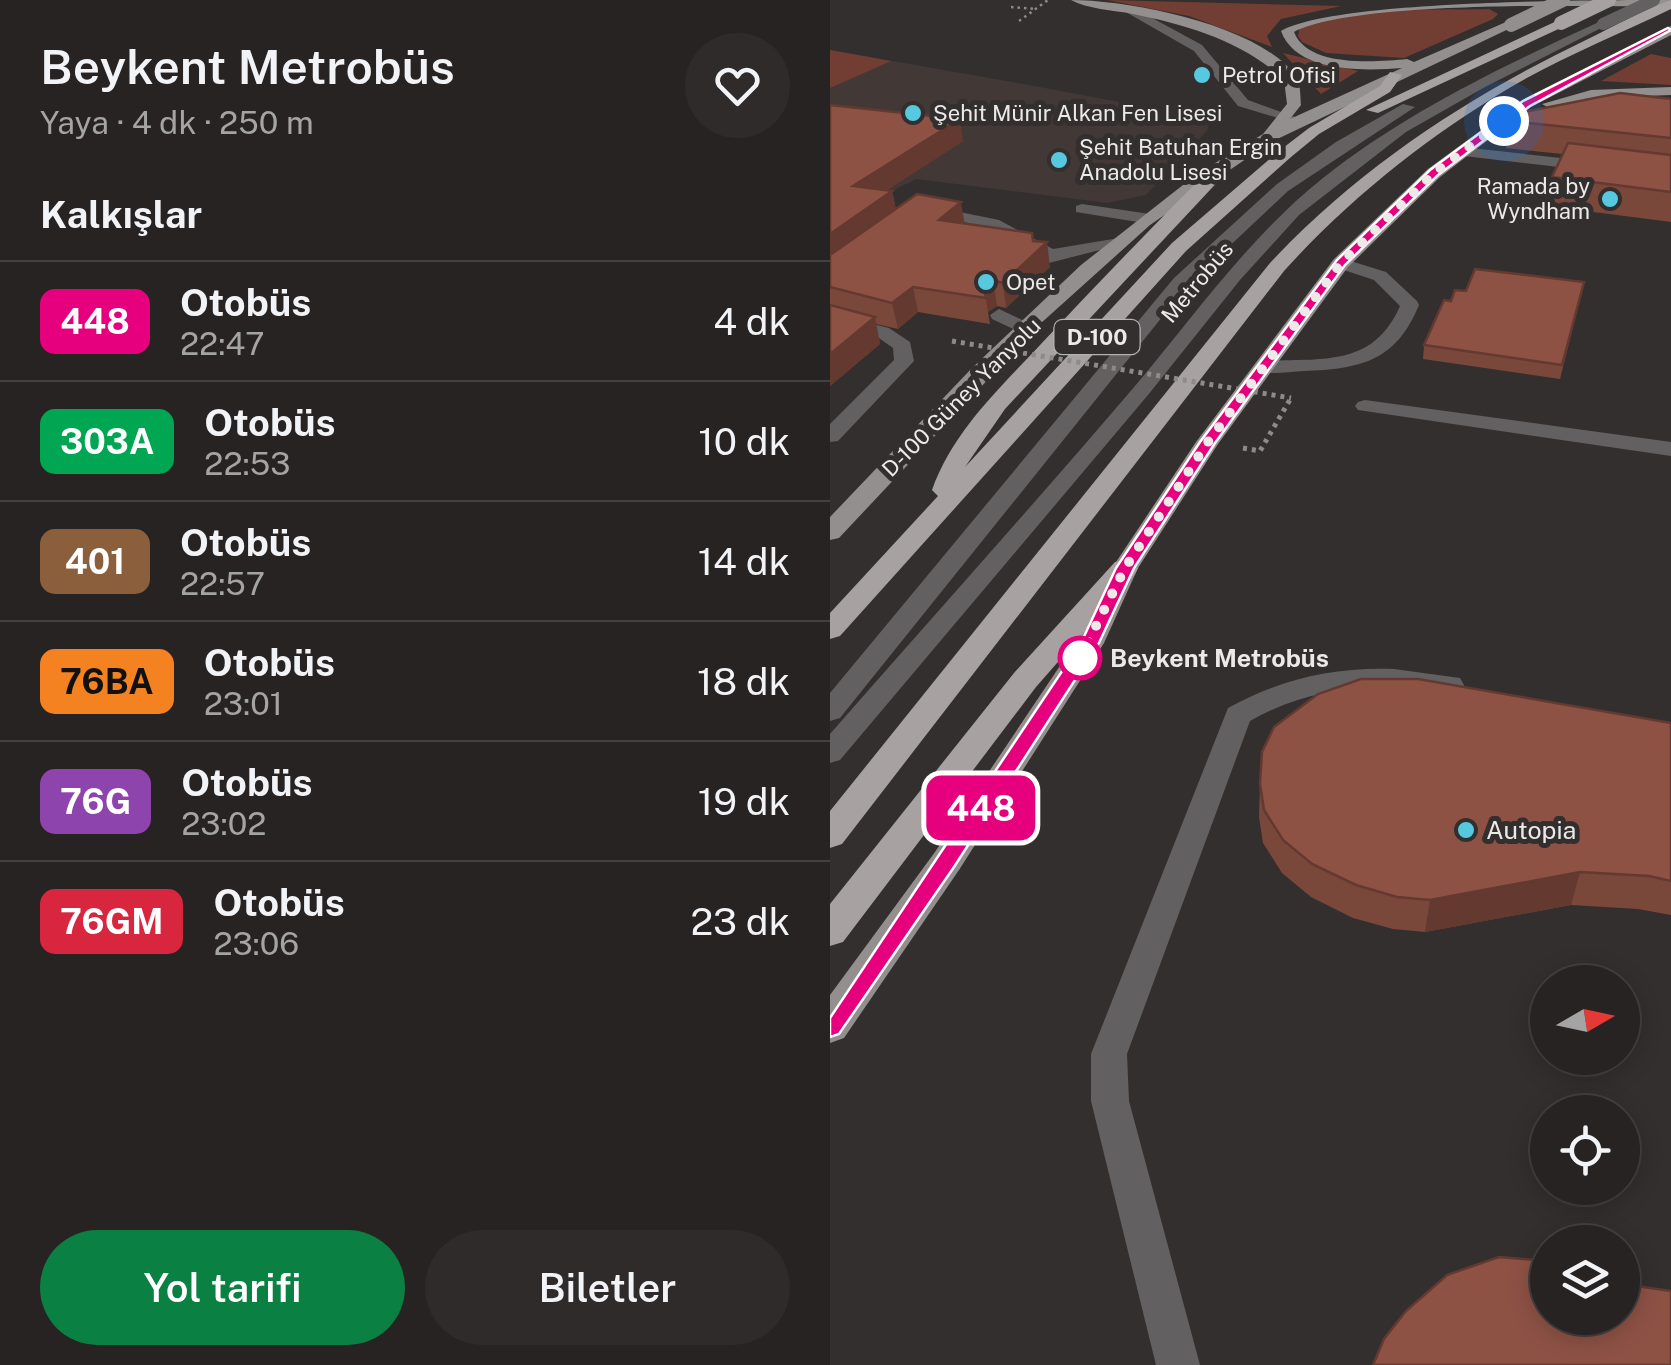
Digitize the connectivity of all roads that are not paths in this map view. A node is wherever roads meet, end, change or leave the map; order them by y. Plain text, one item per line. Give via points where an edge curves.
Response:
1 (1077, 0) edge
2 (1426, 0) edge
3 (1563, 0) edge
4 (1609, 0) edge
5 (1632, 0) edge
6 (1654, 0) edge
7 (1528, 2) edge
8 (1671, 3) edge
9 (1128, 9) junction
10 (1593, 24) junction
11 (1671, 34) edge
12 (1671, 50) edge
13 (1448, 52) junction
14 (1395, 76) junction
15 (1671, 91) edge
16 (1288, 117) junction
17 (1504, 121) junction
18 (1264, 140) junction
19 (1462, 152) junction
20 (1218, 171) junction
21 (1671, 175) edge
22 (1262, 176) junction
23 (1082, 208) dead end
24 (918, 209) edge
25 (1150, 219) junction
26 (1119, 243) junction
27 (1341, 263) junction
28 (999, 315) edge
29 (830, 320) edge
30 (1026, 329) junction
31 (1263, 367) junction
32 (1366, 406) dead end
33 (830, 436) edge
34 (1671, 448) edge
35 (940, 508) junction
36 (830, 532) edge
37 (1125, 568) junction
38 (830, 630) edge
39 (1480, 690) edge
40 (830, 711) edge
41 (830, 752) edge
42 (830, 835) edge
43 (830, 931) edge
44 (830, 1026) edge
45 (1178, 1365) edge

1 - 9 main road
2 - 7 main road
3 - 13 main road, D-100 Güney Yanyolu, bridge
4 - 22 highway, D-100, bridge via 1366,114
5 - 10 lane, Metrobüs
6 - 10 lane, Metrobüs, bridge
7 - 8 main road
7 - 13 main road via 1344,11 1304,19 1287,32 1294,48 1358,64 1390,65
8 - 42 highway via 1468,108 1322,218
9 - 16 lane via 1198,48 1243,103
9 - 16 main road via 1204,27 1262,51 1291,84 1294,107
10 - 40 lane, Metrobüs via 1351,138 1224,234 1150,314
10 - 41 lane, Metrobüs via 1423,116 1294,212
11 - 12 main road
11 - 17 main road via 1568,80
13 - 14 main road, D-100 Güney Yanyolu
14 - 18 main road, D-100 Güney Yanyolu
14 - 22 highway
15 - 17 main road via 1565,98
16 - 18 main road
17 - 19 main road
18 - 20 main road, D-100 Güney Yanyolu
19 - 21 street
19 - 27 main road
20 - 25 main road, D-100 Güney Yanyolu
20 - 35 highway via 993,410 959,457
22 - 35 highway, D-100 via 1180,248
23 - 25 lane
24 - 26 lane via 990,220 1016,230 1047,257
25 - 26 main road, D-100 Güney Yanyolu
26 - 30 main road, D-100 Güney Yanyolu
27 - 31 main road
27 - 31 lane via 1380,276 1410,305 1402,332 1380,354
28 - 30 lane
29 - 33 lane via 882,332 902,346 904,361
30 - 36 main road, D-100 Güney Yanyolu
31 - 37 main road
32 - 34 lane
35 - 38 highway, D-100
37 - 43 highway via 1076,618
37 - 44 main road via 1090,643
39 - 45 lane via 1404,677 1338,677 1281,691 1238,715 1109,1054 1110,1101

